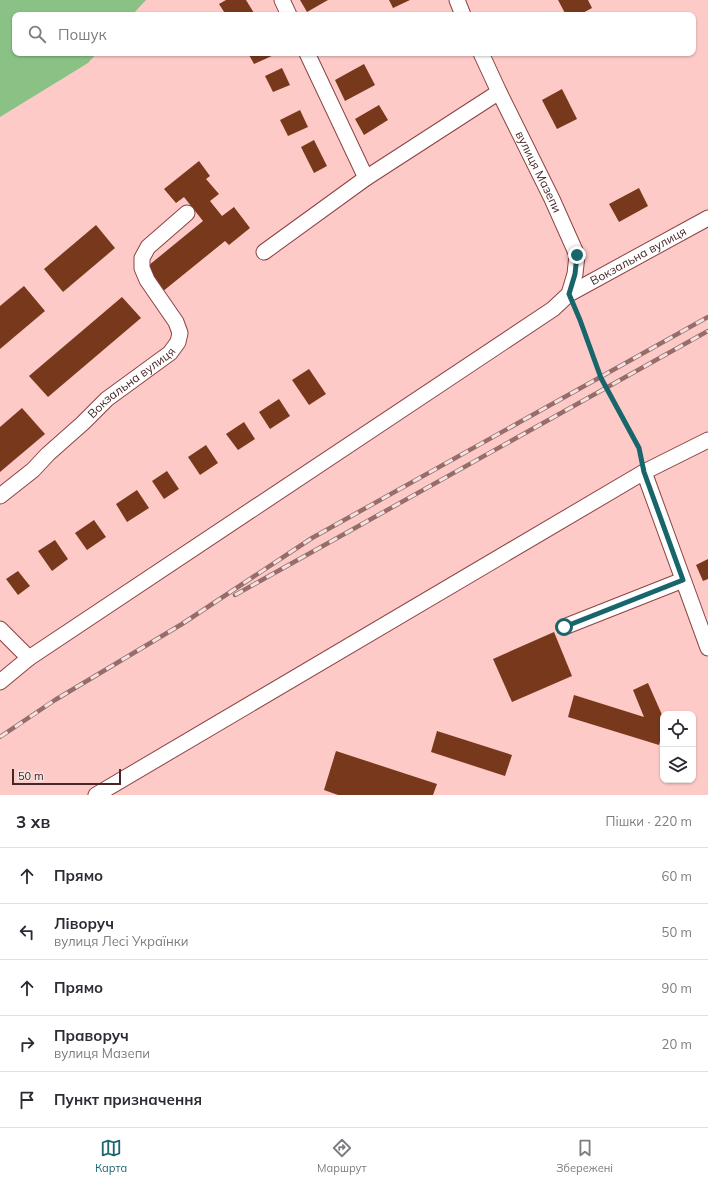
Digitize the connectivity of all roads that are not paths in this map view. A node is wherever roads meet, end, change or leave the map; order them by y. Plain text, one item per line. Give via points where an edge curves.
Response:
1 (282, 0) edge
2 (456, 0) edge
3 (288, 12) edge
4 (462, 12) edge
5 (308, 56) edge
6 (482, 56) edge
7 (499, 92) junction
8 (366, 178) junction
9 (187, 212) dead end
10 (708, 218) edge
11 (264, 252) dead end
12 (569, 294) junction
13 (708, 440) edge
14 (644, 472) junction
15 (0, 496) edge
16 (683, 580) junction
17 (564, 627) dead end
18 (0, 629) edge
19 (708, 648) edge
20 (29, 658) junction
21 (0, 682) edge
22 (96, 795) edge

1 - 3 street
2 - 4 street
5 - 8 street
6 - 7 street, вулиця Мазепи
7 - 8 street
7 - 12 street, вулиця Мазепи via 577,255
8 - 11 street
9 - 15 street, Вокзальна вулиця via 148,247 142,258 142,268 147,280 176,322 180,333 178,342 170,353 107,399 33,470
10 - 12 street, Вокзальна вулиця
12 - 20 street via 553,310
13 - 14 street
14 - 16 street
14 - 22 street
16 - 17 street
16 - 19 street
18 - 20 street
20 - 21 street

